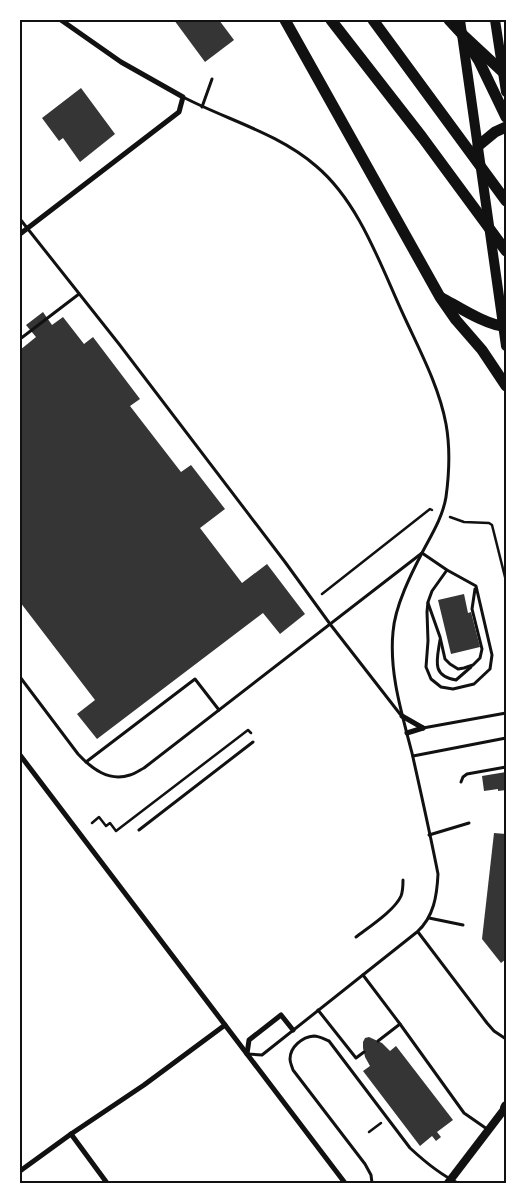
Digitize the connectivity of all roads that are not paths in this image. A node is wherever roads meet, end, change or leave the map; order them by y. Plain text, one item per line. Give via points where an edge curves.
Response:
1 (61, 20) edge
2 (285, 20) edge
3 (331, 20) edge
4 (373, 20) edge
5 (448, 20) edge
6 (460, 20) edge
7 (495, 20) edge
8 (462, 34) junction
9 (505, 74) edge
10 (212, 79) dead end
11 (506, 92) edge
12 (183, 97) junction
13 (202, 107) junction
14 (506, 117) edge
15 (506, 127) edge
16 (478, 146) junction
17 (506, 201) edge
18 (20, 219) edge
19 (28, 228) junction
20 (20, 234) edge
21 (506, 251) edge
22 (79, 294) junction
23 (440, 297) junction
24 (505, 327) edge
25 (20, 338) edge
26 (506, 346) edge
27 (506, 386) edge
28 (422, 553) junction
29 (447, 570) junction
30 (476, 586) junction
31 (428, 602) junction
32 (330, 624) junction
33 (440, 637) junction
34 (473, 665) junction
35 (20, 677) edge
36 (219, 710) junction
37 (506, 713) edge
38 (402, 716) junction
39 (423, 728) junction
40 (407, 733) junction
41 (506, 738) edge
42 (252, 742) dead end
43 (20, 755) edge
44 (413, 756) junction
45 (86, 762) junction
46 (506, 766) edge
47 (461, 782) dead end
48 (468, 823) dead end
49 (139, 830) dead end
50 (430, 835) junction
51 (403, 880) dead end
52 (429, 918) junction
53 (463, 925) dead end
54 (418, 932) junction
55 (356, 937) dead end
56 (363, 975) junction
57 (318, 1010) junction
58 (400, 1024) junction
59 (225, 1025) junction
60 (293, 1030) junction
61 (506, 1038) edge
62 (378, 1041) dead end
63 (364, 1052) dead end
64 (248, 1054) junction
65 (506, 1107) edge
66 (488, 1130) junction
67 (71, 1134) junction
68 (20, 1171) edge
69 (452, 1182) edge
70 (107, 1183) edge
71 (345, 1183) edge
72 (372, 1183) edge

1 - 12 street via 121,62
2 - 23 highway
3 - 21 highway
4 - 17 highway
5 - 8 highway
6 - 8 main road
7 - 9 main road
8 - 9 highway
8 - 14 highway
8 - 16 main road
9 - 11 main road
10 - 13 lane
12 - 13 lane
12 - 19 street via 179,112
13 - 28 lane via 271,136 309,160 338,187 366,233 431,376 447,425 446,498
15 - 16 highway
16 - 24 main road
18 - 19 lane
19 - 20 street
19 - 22 lane
22 - 25 lane
22 - 32 lane
23 - 24 highway
23 - 27 highway
24 - 26 main road
28 - 29 lane
28 - 32 lane
28 - 38 lane via 404,593 393,630 394,671
29 - 30 lane
29 - 31 lane
30 - 31 lane via 492,655 490,669 474,684 453,689 441,687 431,679 426,667
30 - 34 lane via 472,608 482,649 480,658
31 - 33 lane
32 - 36 lane
32 - 38 lane
33 - 34 lane via 445,659 450,664 458,669
33 - 34 lane via 437,664 444,676 456,680
35 - 45 lane
36 - 45 lane via 130,776 110,777
36 - 45 lane via 195,679
37 - 39 lane
38 - 39 street
38 - 40 lane
39 - 40 street
40 - 44 lane
41 - 44 lane
42 - 49 lane
43 - 59 street
44 - 50 lane
46 - 47 lane via 467,774
48 - 50 lane
50 - 52 lane via 438,874
51 - 55 lane via 401,896 396,904
52 - 53 lane
52 - 54 lane
54 - 56 lane
54 - 61 lane via 487,1023
56 - 57 lane
56 - 58 lane
57 - 60 lane
57 - 63 lane via 356,1058
58 - 62 lane
58 - 66 lane via 464,1113
59 - 64 street
59 - 67 street
60 - 64 lane via 262,1055
60 - 64 street via 281,1015 249,1040
64 - 71 street
65 - 66 street
66 - 69 street
67 - 68 street
67 - 70 street
69 - 72 lane via 410,1148 329,1041 313,1036 303,1039 290,1052 293,1070 365,1164 372,1175

